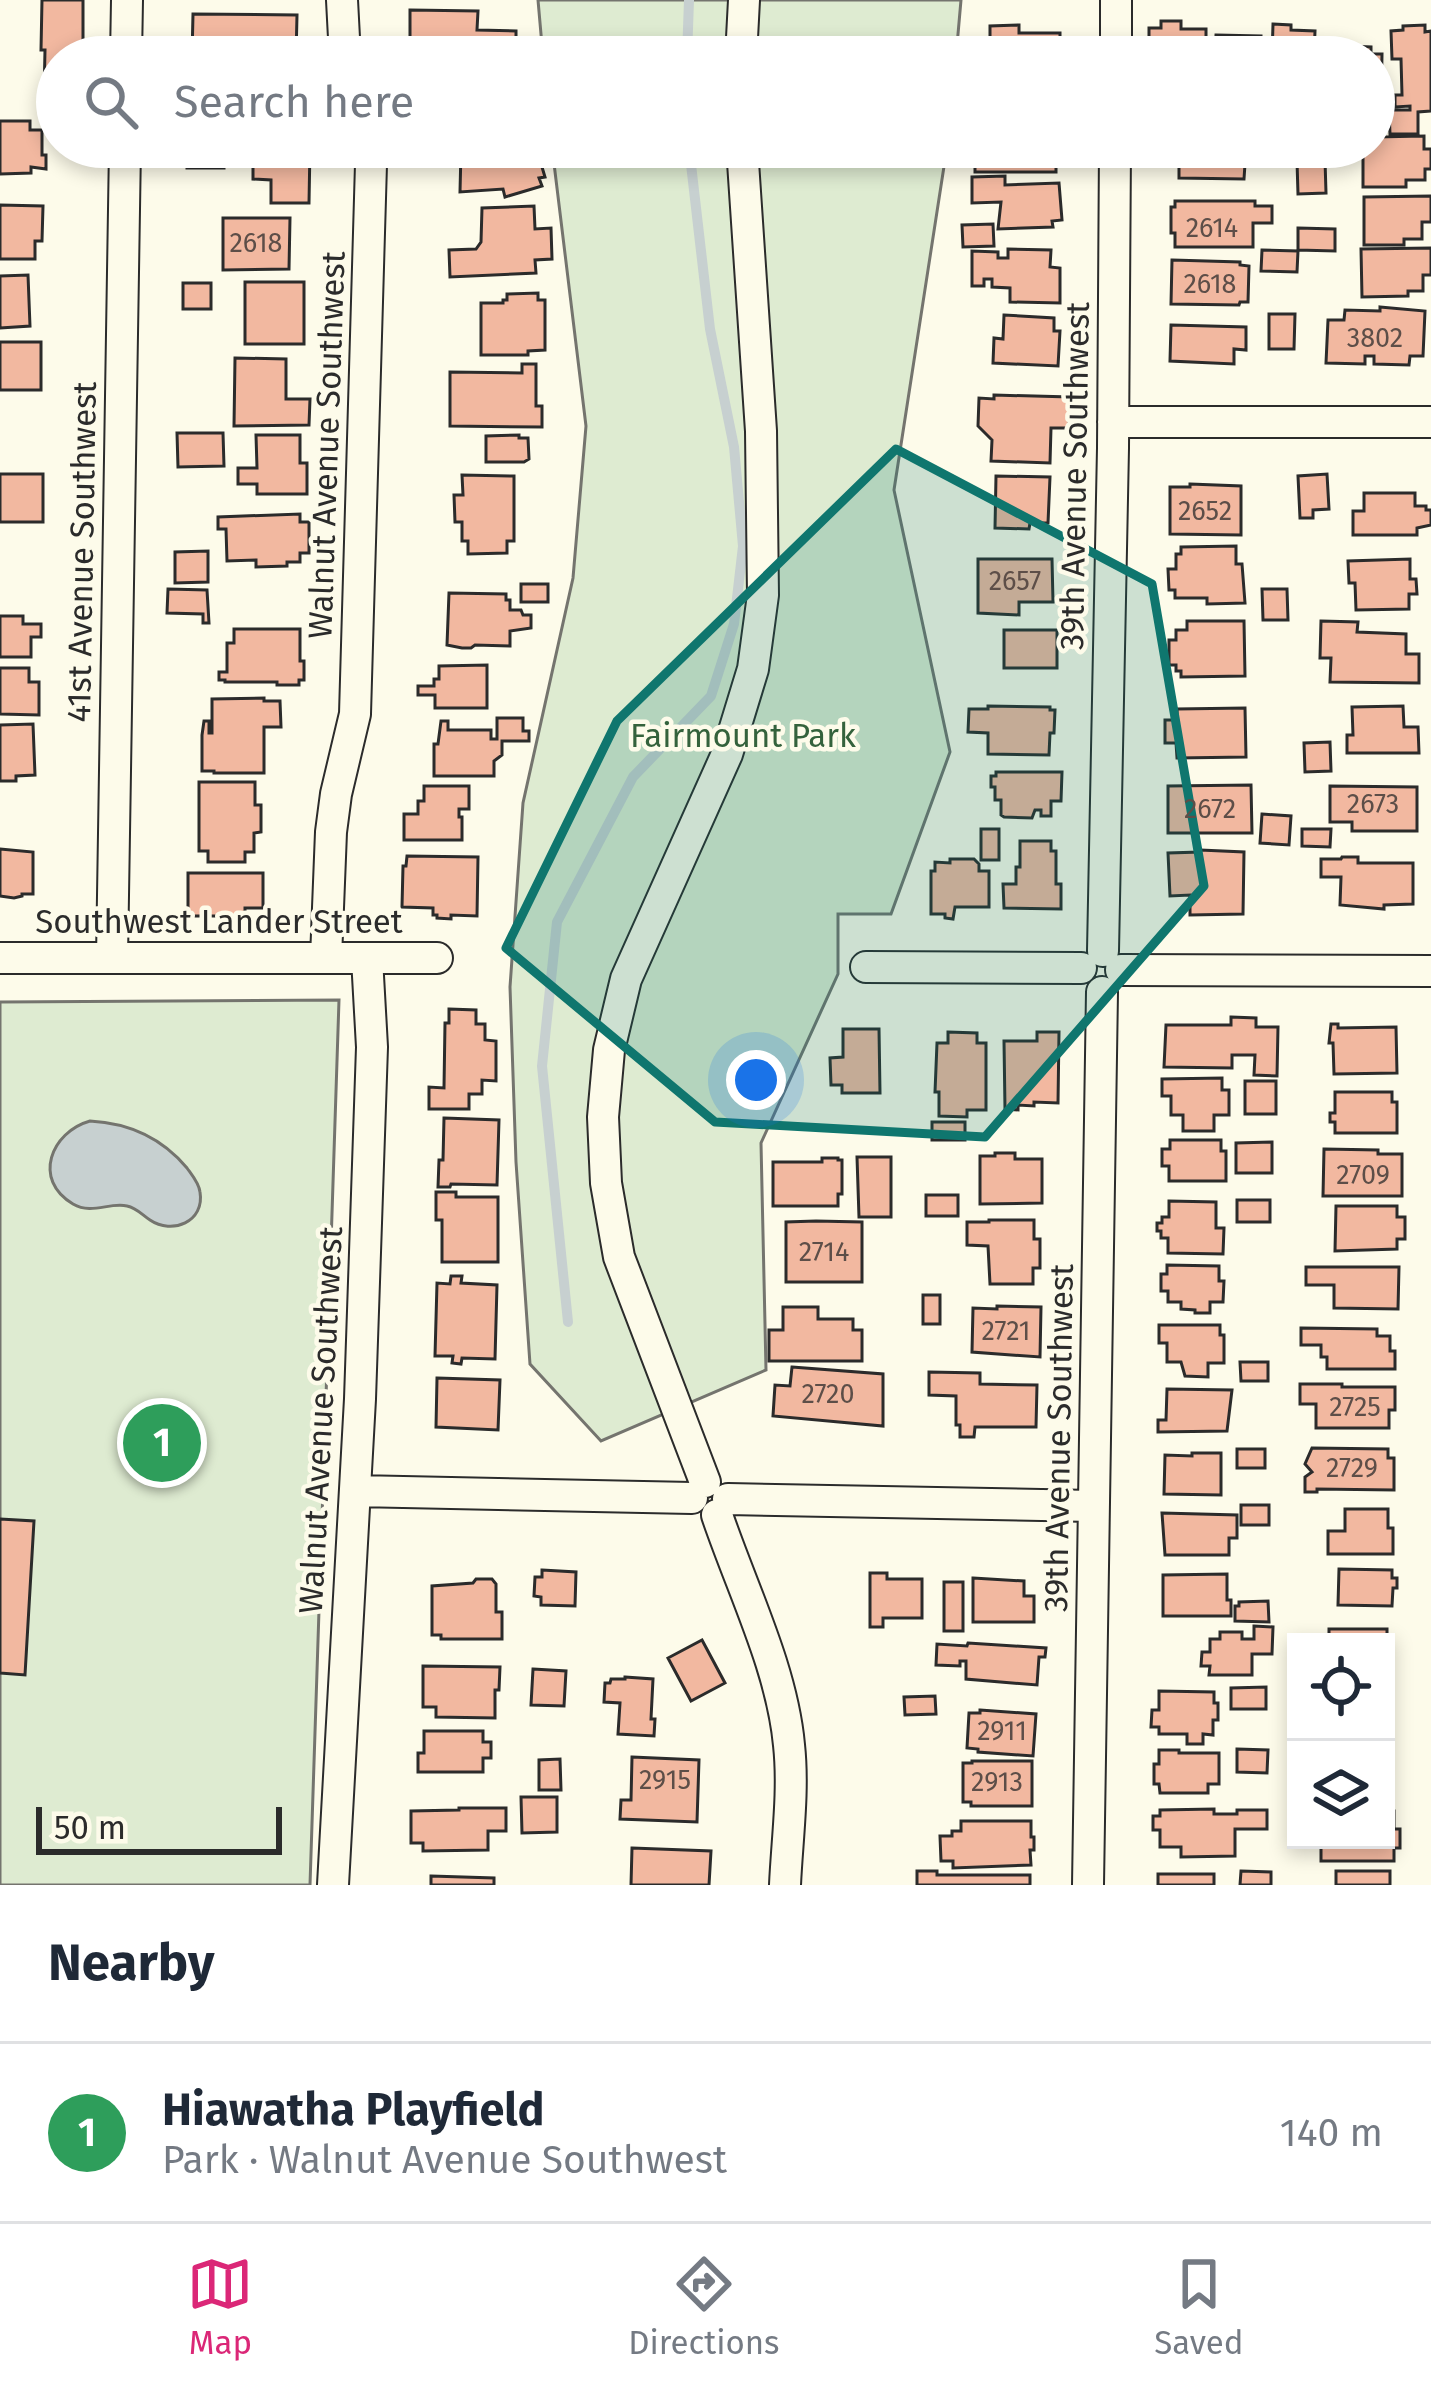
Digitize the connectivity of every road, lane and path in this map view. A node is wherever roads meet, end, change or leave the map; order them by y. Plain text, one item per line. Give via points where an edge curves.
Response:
1 (127, 0) edge
2 (342, 0) edge
3 (744, 0) edge
4 (1116, 0) edge
5 (126, 36) edge
6 (343, 36) edge
7 (742, 36) edge
8 (1116, 36) edge
9 (125, 168) edge
10 (371, 168) edge
11 (743, 168) edge
12 (1115, 168) edge
13 (1113, 422) junction
14 (1431, 422) edge
15 (0, 958) edge
16 (112, 958) junction
17 (326, 958) junction
18 (367, 958) junction
19 (437, 958) dead end
20 (866, 967) dead end
21 (1102, 970) junction
22 (1431, 971) edge
23 (356, 1491) junction
24 (711, 1499) junction
25 (1094, 1507) junction
26 (333, 1885) edge
27 (785, 1885) edge
28 (1088, 1885) edge

1 - 5 street
2 - 6 street
3 - 7 street
4 - 8 street
9 - 16 street, 41st Avenue Southwest
10 - 17 street, Walnut Avenue Southwest via 355,714 331,832
11 - 24 street via 761,431 763,595 753,669 727,754 626,979 603,1117 619,1257
12 - 13 street, 39th Avenue Southwest
13 - 14 street
13 - 21 street, 39th Avenue Southwest
15 - 16 street, Southwest Lander Street
16 - 17 street, Southwest Lander Street
17 - 18 street, Southwest Lander Street
18 - 19 street, Southwest Lander Street
18 - 23 street, Walnut Avenue Southwest via 372,1047
20 - 21 street
21 - 22 street
21 - 25 street, 39th Avenue Southwest
23 - 24 street
23 - 26 street, Walnut Avenue Southwest
24 - 25 street
24 - 27 street via 780,1691 790,1748
25 - 28 street, 39th Avenue Southwest

